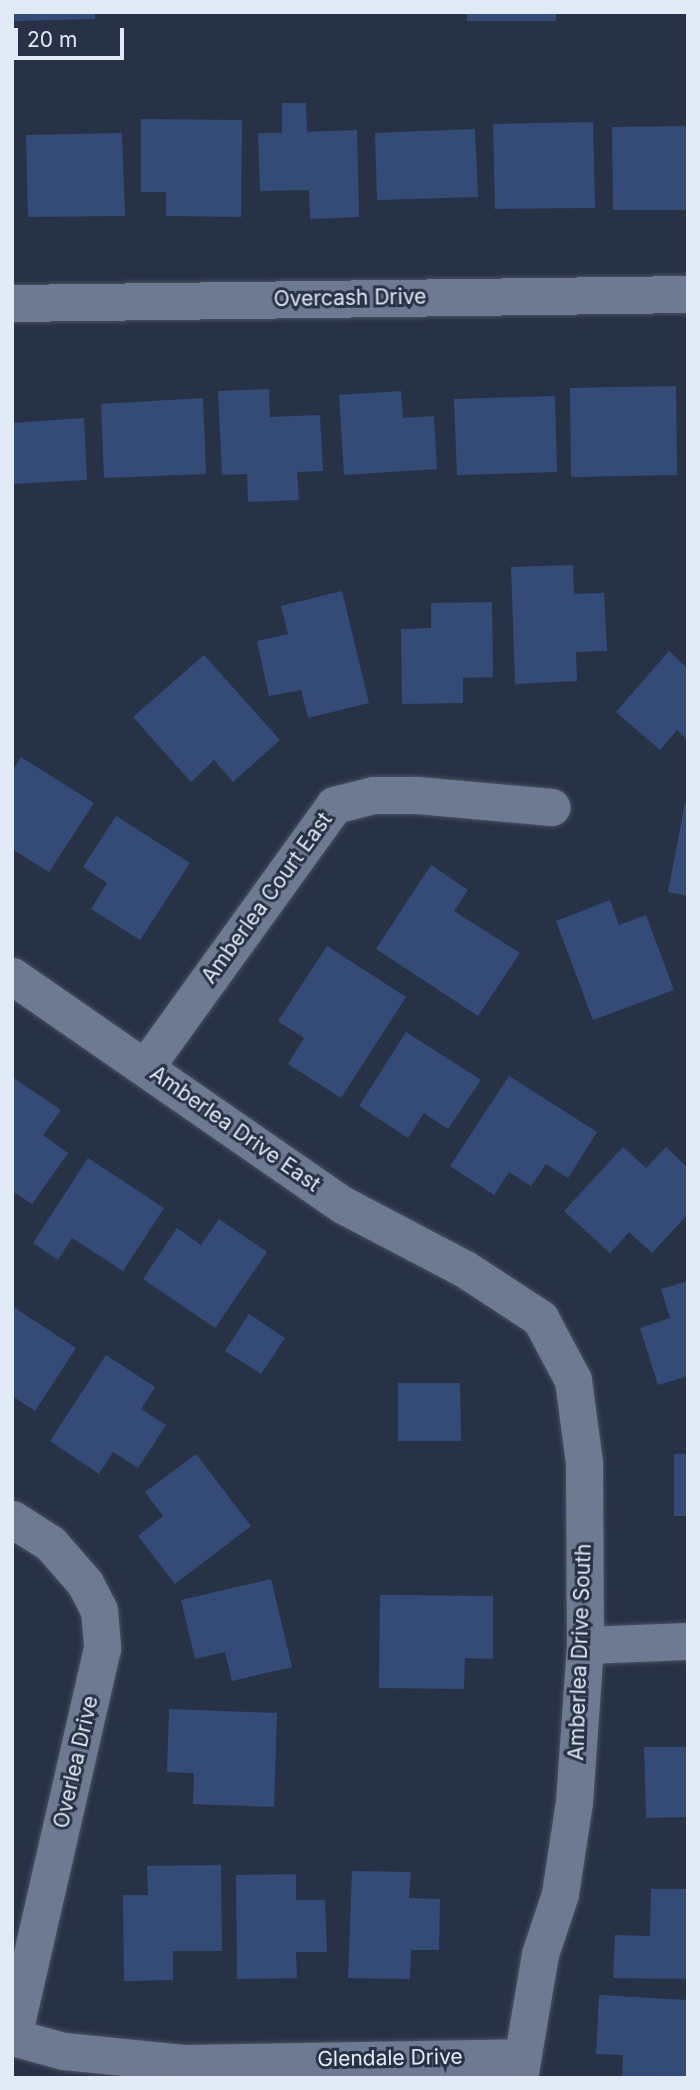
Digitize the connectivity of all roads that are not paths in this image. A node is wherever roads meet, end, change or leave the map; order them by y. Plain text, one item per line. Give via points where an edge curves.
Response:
1 (688, 294) edge
2 (12, 303) edge
3 (551, 807) dead end
4 (12, 976) edge
5 (146, 1066) junction
6 (465, 1269) joint
7 (12, 1519) edge
8 (688, 1642) edge
9 (585, 1645) junction
10 (13, 2037) edge
11 (519, 2067) edge

1 - 2 street, Overcash Drive
3 - 5 street, Amberlea Court East via 417,795 373,795 334,805
4 - 5 street, Amberlea Drive East
5 - 6 street, Amberlea Drive East via 343,1205
6 - 9 street, Amberlea Drive South via 540,1318 573,1380 584,1462
7 - 10 street, Overlea Drive via 50,1544 85,1583 99,1611 103,1648
8 - 9 street
9 - 11 street, Amberlea Drive South via 574,1802 562,1881 540,1954
10 - 11 street, Glendale Drive via 64,2051 185,2063

